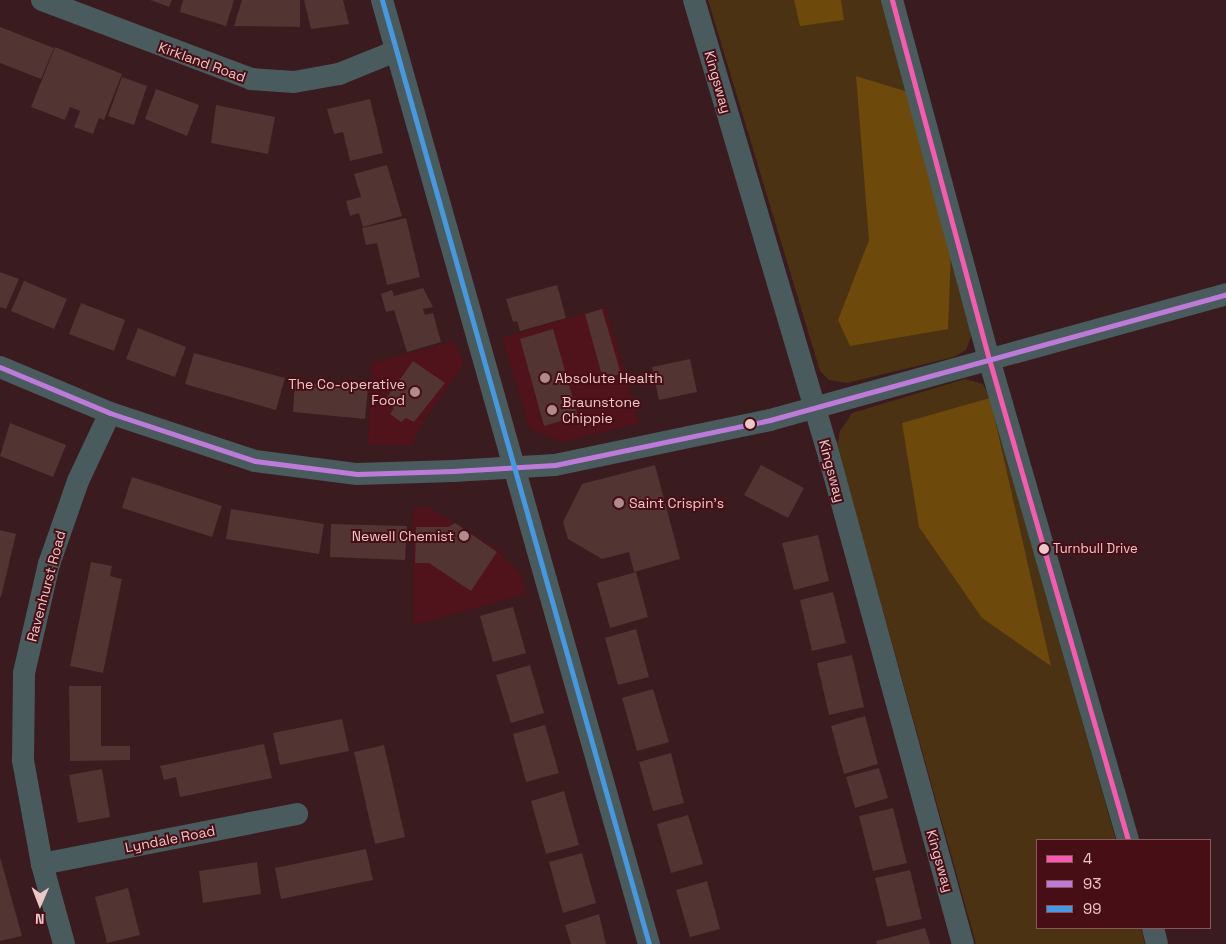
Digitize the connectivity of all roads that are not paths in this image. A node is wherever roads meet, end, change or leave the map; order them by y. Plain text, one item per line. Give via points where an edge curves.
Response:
1 (42, 0) edge
2 (382, 0) edge
3 (694, 0) edge
4 (892, 0) edge
5 (396, 51) junction
6 (1226, 294) edge
7 (989, 359) junction
8 (0, 367) edge
9 (813, 408) junction
10 (110, 413) junction
11 (514, 468) junction
12 (297, 814) dead end
13 (1128, 839) edge
14 (42, 864) junction
15 (1153, 929) edge
16 (64, 944) edge
17 (649, 944) edge
18 (963, 944) edge
19 (1157, 944) edge

1 - 5 street, Kirkland Road via 251,80 294,82 330,75
2 - 5 street
3 - 9 street, Kingsway
4 - 7 street
5 - 11 street
6 - 7 street
7 - 9 street
7 - 13 street
8 - 10 street
9 - 11 street via 606,456
9 - 18 street, Kingsway
10 - 11 street via 209,448 306,470 400,474
10 - 14 street, Ravenhurst Road via 78,481 49,564 24,673 23,760
11 - 17 street
12 - 14 street, Lyndale Road
14 - 16 street, Ravenhurst Road
15 - 19 street

